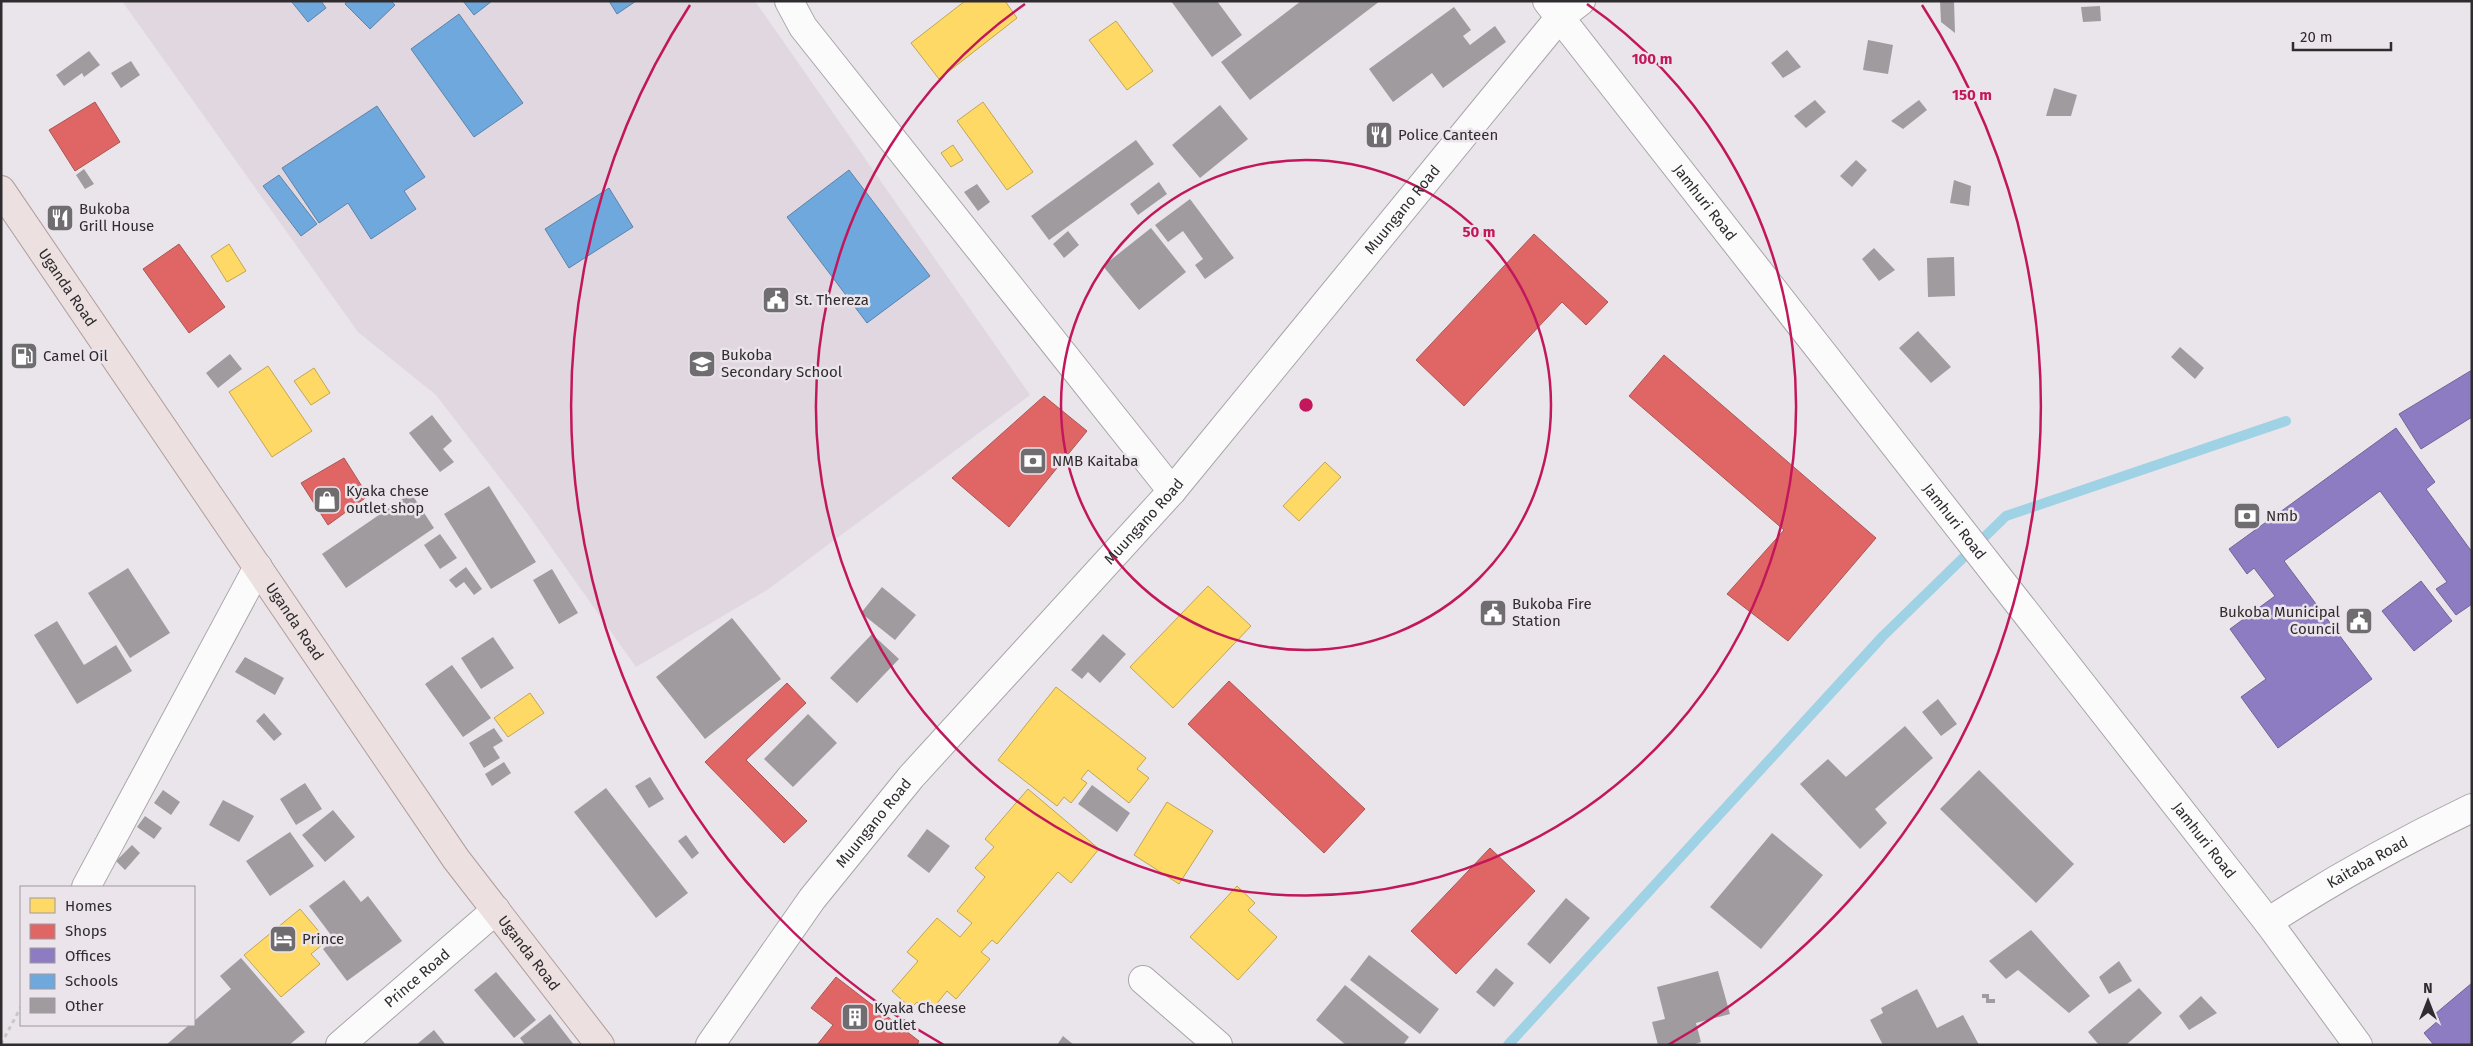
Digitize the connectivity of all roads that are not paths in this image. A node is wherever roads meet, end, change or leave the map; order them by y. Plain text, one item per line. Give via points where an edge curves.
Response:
1 (790, 1) edge
2 (1581, 1) edge
3 (1553, 9) edge
4 (1, 190) edge
5 (1172, 491) junction
6 (258, 567) junction
7 (2472, 808) edge
8 (87, 886) edge
9 (496, 910) junction
10 (2268, 922) junction
11 (1143, 980) dead end
12 (340, 1045) edge
13 (600, 1045) edge
14 (710, 1045) edge
15 (1218, 1045) edge
16 (2358, 1045) edge

1 - 5 street via 802,28
2 - 3 street, Muungano Road
3 - 5 street, Muungano Road
3 - 10 street, Jamhuri Road
4 - 6 main road, Uganda Road
5 - 14 street, Muungano Road via 911,777 812,899
6 - 8 street
6 - 9 main road, Uganda Road via 456,859
7 - 10 street, Kaitaba Road via 2357,867
9 - 12 street, Prince Road
9 - 13 main road, Uganda Road
10 - 16 street, Jamhuri Road
11 - 15 street

